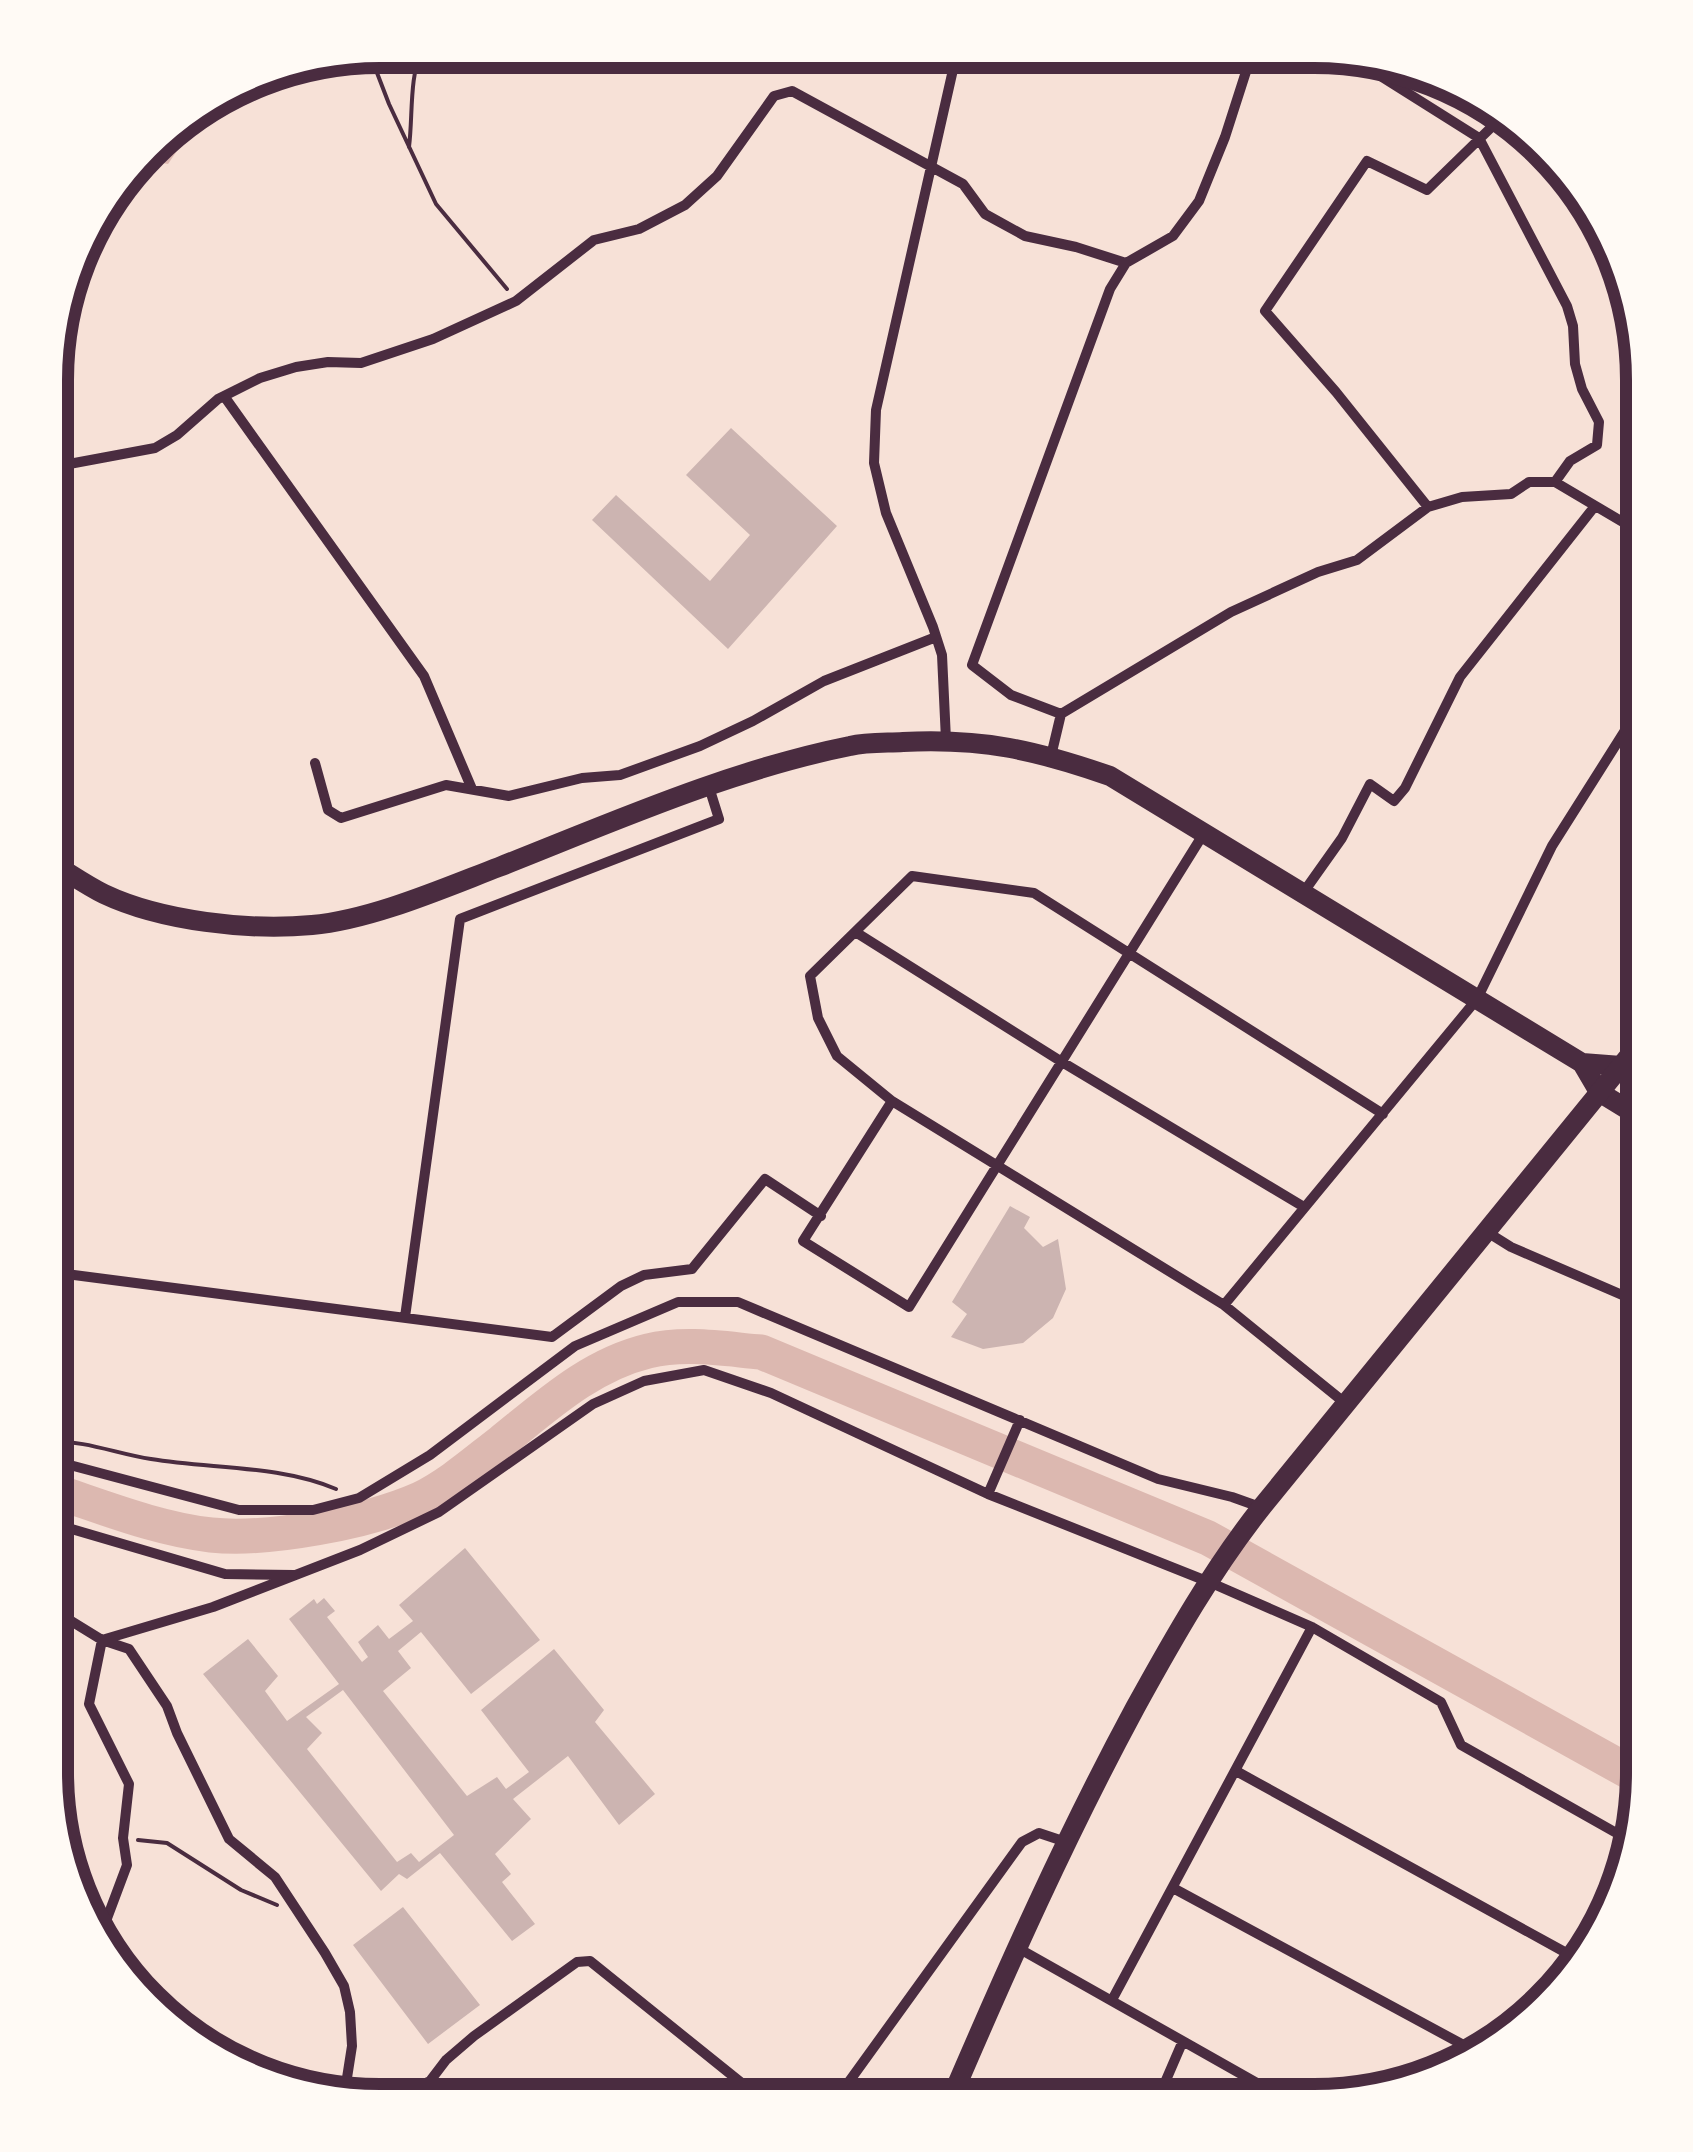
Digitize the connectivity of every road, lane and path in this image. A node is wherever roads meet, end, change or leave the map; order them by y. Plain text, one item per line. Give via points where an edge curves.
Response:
1 (377, 68) edge
2 (414, 68) edge
3 (953, 68) edge
4 (1247, 68) edge
5 (1373, 74) edge
6 (1494, 125) edge
7 (1479, 138) junction
8 (409, 147) junction
9 (932, 166) junction
10 (1126, 263) junction
11 (516, 301) junction
12 (224, 396) junction
13 (67, 465) edge
14 (1555, 482) junction
15 (1596, 506) junction
16 (1428, 507) junction
17 (1626, 524) edge
18 (936, 637) junction
19 (1061, 714) junction
20 (1626, 729) edge
21 (946, 740) junction
22 (1052, 756) junction
23 (315, 763) dead end
24 (709, 787) junction
25 (472, 790) junction
26 (1204, 833) junction
27 (67, 872) edge
28 (1302, 893) junction
29 (857, 934) junction
30 (1131, 955) junction
31 (1477, 999) junction
32 (1626, 1060) edge
33 (1062, 1062) junction
34 (1582, 1063) junction
35 (1620, 1066) junction
36 (1626, 1070) edge
37 (1599, 1092) junction
38 (892, 1101) junction
39 (1625, 1109) edge
40 (1383, 1114) junction
41 (1000, 1166) junction
42 (1304, 1207) junction
43 (821, 1216) junction
44 (1486, 1231) junction
45 (67, 1274) edge
46 (1625, 1297) edge
47 (1224, 1305) junction
48 (404, 1316) junction
49 (1345, 1403) junction
50 (1020, 1420) junction
51 (67, 1440) edge
52 (67, 1464) edge
53 (988, 1494) junction
54 (359, 1498) junction
55 (1255, 1515) junction
56 (67, 1528) edge
57 (300, 1575) junction
58 (1212, 1576) junction
59 (67, 1618) edge
60 (1312, 1627) junction
61 (102, 1640) junction
62 (1236, 1770) junction
63 (1620, 1836) edge
64 (123, 1838) junction
65 (1066, 1842) junction
66 (1173, 1888) junction
67 (301, 1914) junction
68 (105, 1921) edge
69 (1018, 1948) junction
70 (1567, 1954) edge
71 (1112, 2000) junction
72 (1182, 2044) junction
73 (1466, 2045) edge
74 (430, 2081) junction
75 (346, 2082) edge
76 (424, 2084) edge
77 (430, 2084) edge
78 (743, 2084) edge
79 (847, 2084) edge
80 (958, 2084) edge
81 (1165, 2084) edge
82 (1257, 2084) edge

1 - 8 path
2 - 8 path
3 - 9 street
4 - 10 street via 1200,201 1173,236
5 - 7 street
6 - 7 street
7 - 14 street via 1567,306 1575,364 1599,422 1598,445 1570,461
7 - 16 street via 1427,190 1367,161 1265,311
8 - 11 path via 436,204
9 - 10 street via 963,184 985,214 1025,236
9 - 11 street via 792,91 774,96 717,176 685,205 639,229 594,240
9 - 18 street via 876,410 874,463 886,512
10 - 19 street via 1110,289 972,665 1010,695
11 - 12 street via 361,363 296,367
12 - 13 street via 155,448
12 - 25 street via 424,676
14 - 15 street
14 - 16 street via 1529,482 1510,494
15 - 17 street
15 - 28 street via 1460,677 1405,788 1394,801 1370,784
16 - 19 street via 1356,560 1231,612
18 - 21 street
18 - 25 street via 824,681 700,746 620,775 509,796
19 - 22 street
20 - 31 street via 1552,846
21 - 22 main road
21 - 24 main road via 853,745
22 - 26 main road via 1110,776
23 - 25 street via 328,810 341,818 446,785
24 - 27 main road via 448,888 315,925 170,915 106,894
24 - 48 street via 719,819 460,919
26 - 28 main road
26 - 30 street
28 - 31 main road
29 - 30 street via 912,876 1034,893
29 - 33 street
29 - 38 street via 810,976 818,1018 837,1056
30 - 33 street
30 - 40 street
31 - 34 main road
31 - 40 street
32 - 35 main road
33 - 41 street
33 - 42 street
34 - 35 main road
34 - 37 main road
35 - 36 main road
35 - 37 main road
37 - 39 main road
37 - 44 main road
38 - 41 street
38 - 43 street
40 - 42 street
41 - 43 street via 909,1308 803,1241
41 - 47 street
42 - 47 street
43 - 48 street via 765,1179 692,1269 621,1286 552,1336
44 - 46 street
44 - 49 main road
45 - 48 street
47 - 49 street
49 - 55 main road
50 - 53 street
50 - 54 street via 738,1302 678,1302 575,1346 430,1455
50 - 55 street via 1158,1479 1232,1497
51 - 54 path via 148,1459 310,1478
52 - 54 street via 239,1510 313,1510
53 - 57 street via 771,1393 704,1370 644,1381 592,1404 439,1512
53 - 58 street
55 - 58 main road
56 - 57 street via 225,1574
57 - 61 street
58 - 60 street
58 - 65 main road
59 - 61 street
60 - 62 street
60 - 63 street via 1440,1702 1462,1745
61 - 64 street via 89,1704 129,1784
61 - 67 street via 128,1649 167,1706 229,1840 275,1877
62 - 66 street
62 - 70 street
64 - 67 path via 167,1843 241,1890
64 - 68 street via 127,1864
65 - 69 main road
65 - 79 street via 1038,1833 1022,1842
66 - 71 street
66 - 73 street
67 - 75 street via 344,1986 352,2046
69 - 71 street
69 - 80 main road
71 - 72 street
72 - 81 street
72 - 82 street
74 - 76 street
74 - 77 street
74 - 78 street via 474,2036 577,1962 590,1961

